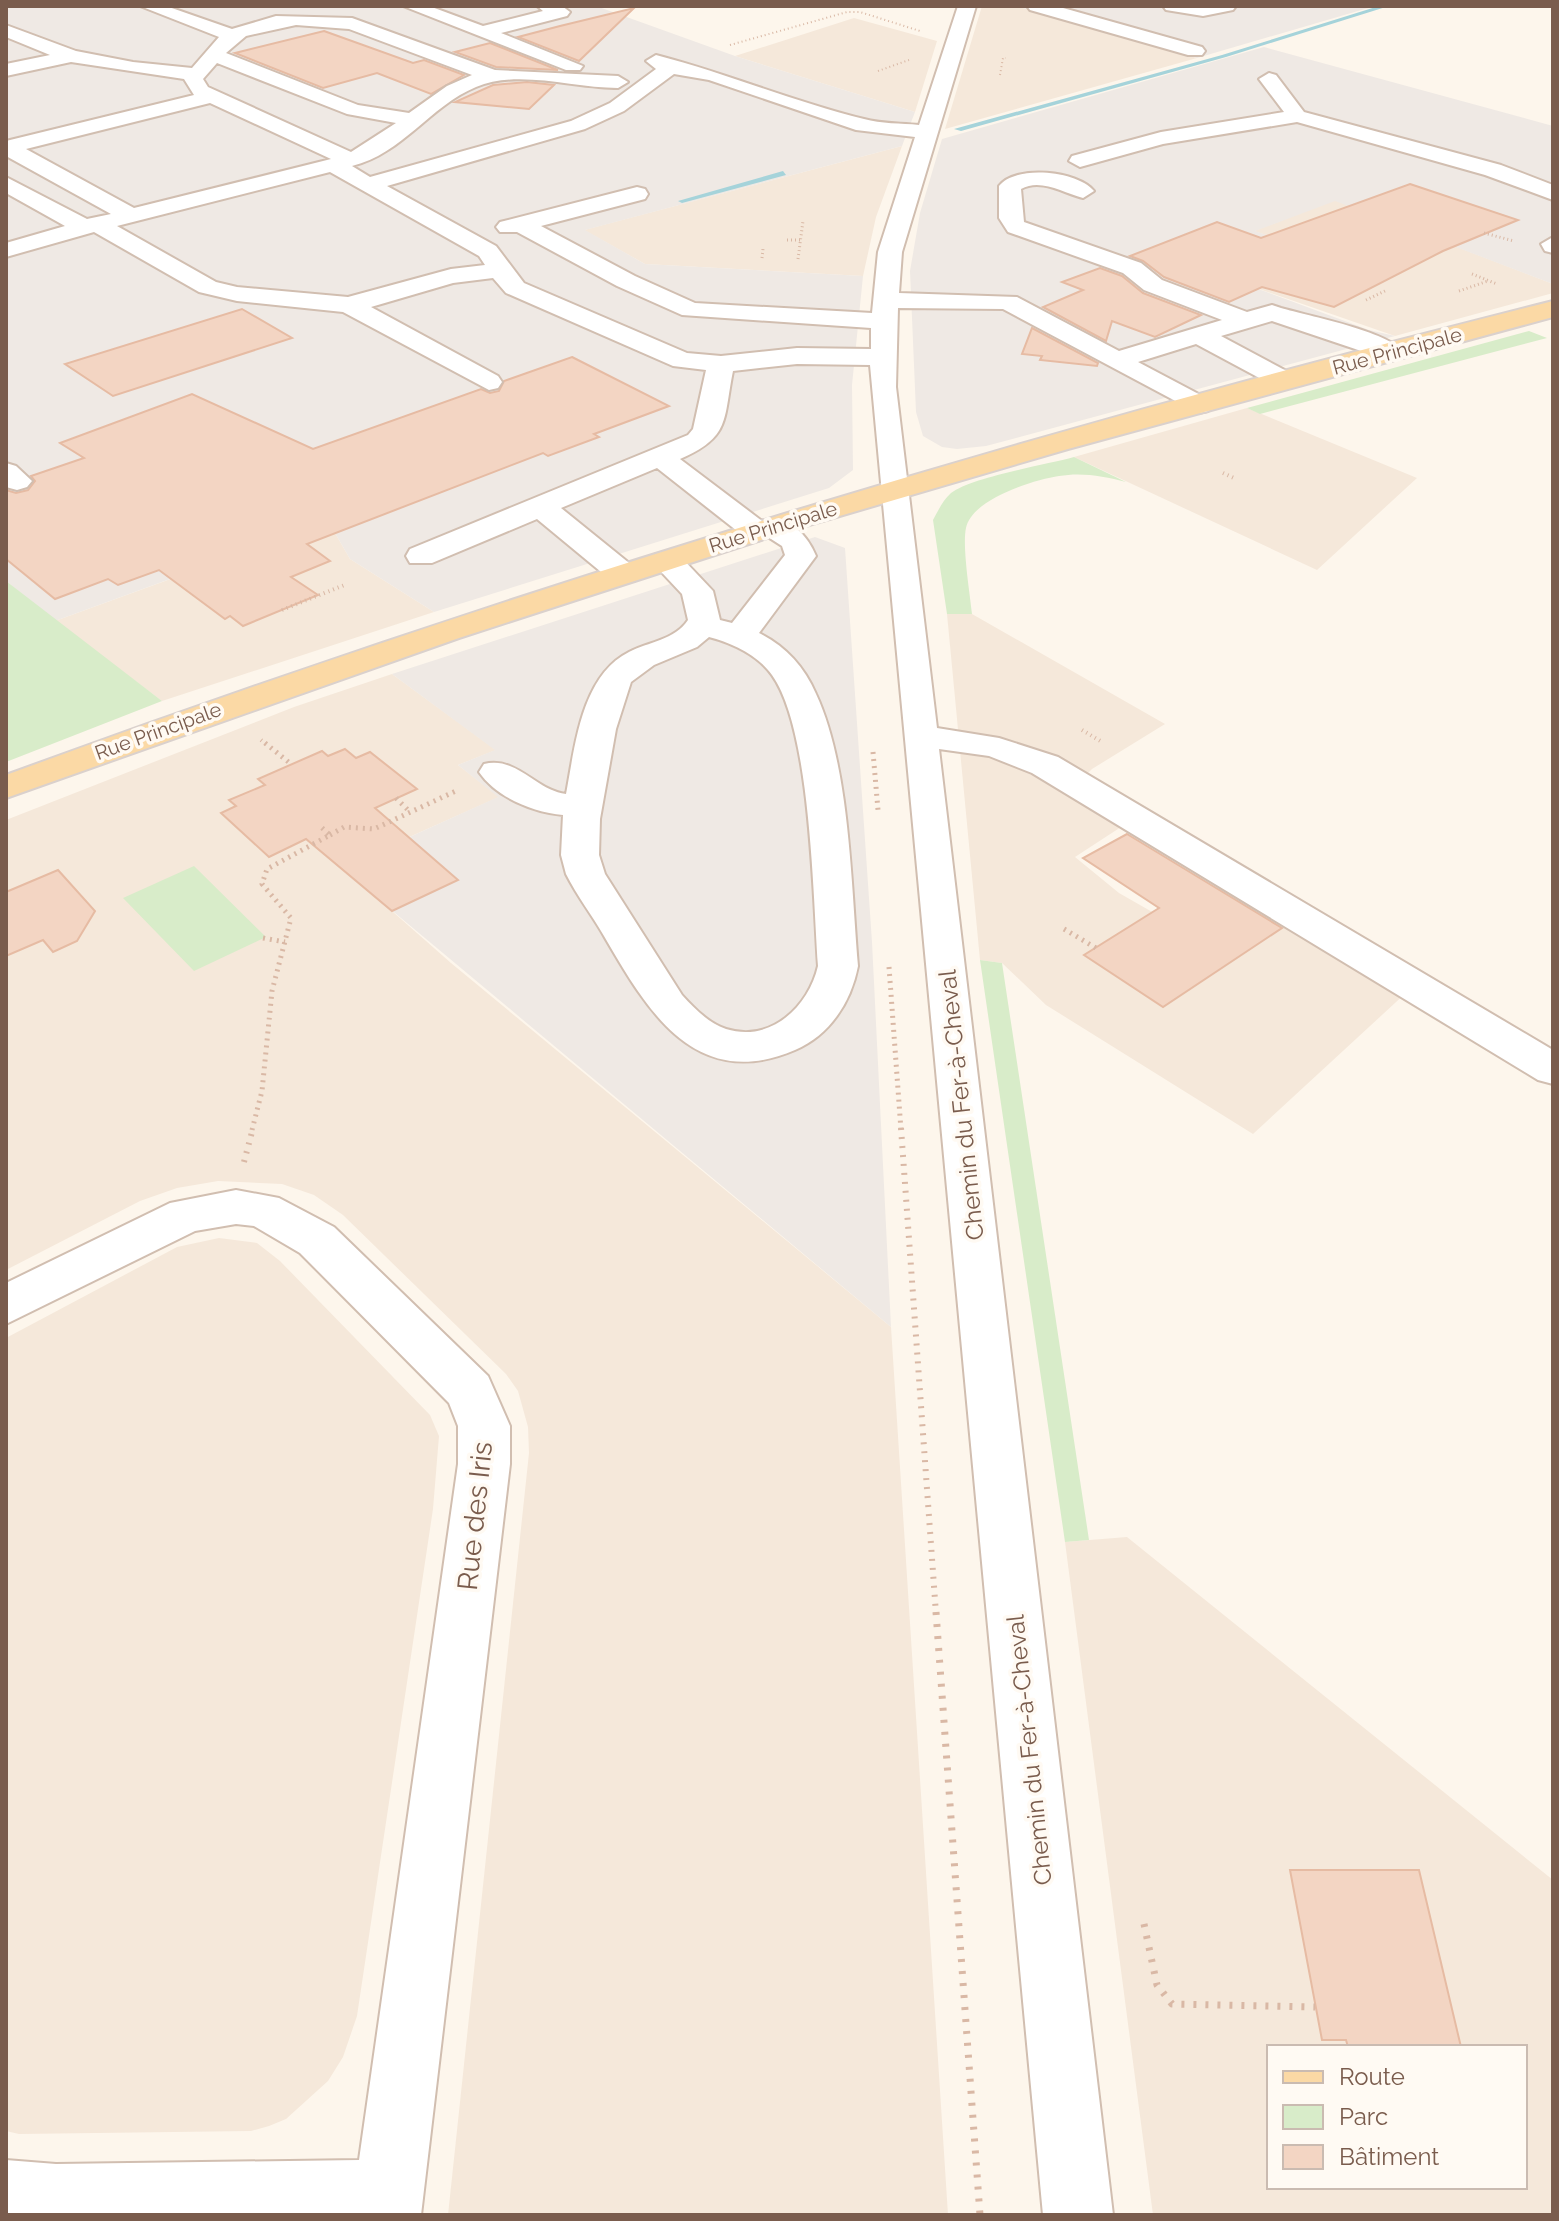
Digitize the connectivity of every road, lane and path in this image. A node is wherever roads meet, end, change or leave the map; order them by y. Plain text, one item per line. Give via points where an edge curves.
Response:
1 (149, 6) edge
2 (546, 6) edge
3 (967, 6) edge
4 (1036, 6) edge
5 (1172, 6) edge
6 (1227, 6) edge
7 (419, 7) edge
8 (286, 14) edge
9 (1148, 22) dead end
10 (1122, 30) junction
11 (6, 31) edge
12 (482, 32) junction
13 (231, 35) junction
14 (956, 41) junction
15 (1195, 51) dead end
16 (214, 55) junction
17 (71, 56) junction
18 (1006, 58) dead end
19 (909, 60) dead end
20 (664, 64) junction
21 (6, 70) edge
22 (878, 71) dead end
23 (196, 74) junction
24 (1000, 75) dead end
25 (496, 77) junction
26 (1269, 79) dead end
27 (470, 83) junction
28 (632, 89) junction
29 (212, 96) junction
30 (1297, 116) junction
31 (418, 118) junction
32 (451, 119) dead end
33 (926, 132) junction
34 (6, 148) edge
35 (1080, 161) dead end
36 (342, 162) junction
37 (6, 184) edge
38 (368, 184) junction
39 (1546, 186) edge
40 (1083, 191) dead end
41 (637, 194) dead end
42 (130, 215) junction
43 (803, 221) dead end
44 (6, 223) edge
45 (522, 225) junction
46 (90, 226) junction
47 (449, 229) junction
48 (1484, 233) dead end
49 (1495, 237) dead end
50 (787, 240) dead end
51 (801, 240) junction
52 (36, 241) junction
53 (763, 249) dead end
54 (6, 250) edge
55 (762, 258) dead end
56 (798, 259) dead end
57 (618, 277) junction
58 (508, 279) junction
59 (681, 280) dead end
60 (1489, 281) dead end
61 (855, 290) dead end
62 (1459, 291) dead end
63 (885, 304) junction
64 (349, 305) junction
65 (1553, 309) edge
66 (1247, 321) junction
67 (1199, 335) junction
68 (1391, 353) junction
69 (883, 357) junction
70 (1116, 360) junction
71 (721, 364) junction
72 (1285, 381) junction
73 (489, 382) dead end
74 (1198, 405) junction
75 (660, 457) junction
76 (1223, 473) dead end
77 (1236, 479) dead end
78 (892, 490) junction
79 (540, 506) junction
80 (765, 530) junction
81 (421, 556) dead end
82 (667, 561) junction
83 (623, 574) junction
84 (347, 584) dead end
85 (282, 610) dead end
86 (702, 626) junction
87 (740, 635) junction
88 (1082, 730) dead end
89 (252, 732) dead end
90 (896, 738) junction
91 (1102, 742) dead end
92 (291, 764) dead end
93 (481, 780) joint
94 (6, 787) edge
95 (396, 798) dead end
96 (584, 807) junction
97 (410, 812) junction
98 (878, 814) dead end
99 (336, 820) dead end
100 (321, 827) dead end
101 (344, 827) junction
102 (330, 835) junction
103 (1064, 929) dead end
104 (263, 938) dead end
105 (285, 942) junction
106 (1096, 948) dead end
107 (888, 952) dead end
108 (1553, 1069) edge
109 (243, 1166) dead end
110 (6, 1305) edge
111 (1144, 1924) dead end
112 (1315, 2007) dead end
113 (6, 2195) edge
114 (387, 2204) edge
115 (980, 2215) edge
116 (1078, 2215) edge

1 - 13 street
2 - 12 street via 561,12
3 - 14 street, Chemin du Fer-à-Cheval
4 - 10 street
5 - 6 street via 1203,11
7 - 12 street
8 - 13 street
8 - 25 street via 352,24
9 - 10 street
10 - 15 street
11 - 17 street
12 - 28 street
13 - 16 street
14 - 20 path via 847,12
14 - 33 street, Chemin du Fer-à-Cheval
16 - 23 street
16 - 31 street via 354,110
17 - 21 street
17 - 23 street
18 - 24 path
19 - 22 path
20 - 28 street
20 - 33 street via 713,75 863,126
23 - 29 street via 195,85
25 - 27 street
25 - 28 street
26 - 30 street
27 - 28 street
27 - 31 street
28 - 38 street via 578,125 477,146
29 - 34 street
29 - 36 street
30 - 35 street via 1161,138
30 - 39 street
31 - 32 street
31 - 36 street via 383,146
33 - 63 street, Chemin du Fer-à-Cheval via 898,221
34 - 42 street
36 - 38 street
36 - 42 street
37 - 46 street
38 - 47 street
40 - 66 street via 1038,178 1020,180 1010,186 1013,224 1036,239 1132,268 1153,285
41 - 45 street
42 - 46 street
43 - 51 path
44 - 52 street
45 - 47 street
45 - 57 street
46 - 52 street
46 - 64 street via 208,287
47 - 58 street via 488,251
48 - 49 path
50 - 51 path
51 - 56 path
52 - 54 street
53 - 55 path
57 - 59 street
57 - 63 street via 691,310
58 - 64 street via 451,276
58 - 71 street via 571,292 657,329 682,360
60 - 62 path
61 - 63 street
63 - 69 street, Chemin du Fer-à-Cheval
63 - 70 street via 1008,302
64 - 73 street
65 - 68 main road, Rue Principale
66 - 67 street
66 - 68 street via 1272,313
67 - 70 street
67 - 72 street
68 - 72 main road, Rue Principale
69 - 71 street via 797,356
69 - 78 street, Chemin du Fer-à-Cheval
70 - 74 street
71 - 75 street via 707,431 689,446
72 - 74 main road, Rue Principale
74 - 78 main road, Rue Principale
75 - 79 street
75 - 80 street
76 - 77 path
78 - 80 main road, Rue Principale
78 - 90 street, Chemin du Fer-à-Cheval
79 - 81 street
79 - 83 street
80 - 82 main road, Rue Principale
80 - 87 street via 795,541 801,556
82 - 83 main road, Rue Principale
82 - 86 street via 697,591 704,611
83 - 94 main road, Rue Principale via 318,674
84 - 85 path
86 - 87 street
86 - 96 street via 685,640 633,661 615,677
87 - 96 street via 771,655 800,691 822,789 838,966 835,987 818,1014 784,1038 753,1046 719,1042 686,1026 580,859
88 - 91 path
89 - 92 path
90 - 98 path
90 - 108 street via 970,741 1045,765 1202,868
90 - 116 street, Chemin du Fer-à-Cheval
93 - 96 street via 543,802
93 - 97 path
95 - 97 path
97 - 101 path via 374,829
99 - 101 path
100 - 102 path
101 - 102 path
102 - 105 path via 267,869 262,884 291,918
103 - 106 path
104 - 105 path
105 - 109 path via 272,991 262,1091
107 - 115 path
110 - 114 street, Rue des Iris via 186,1215 236,1207 263,1210 317,1240 470,1391 480,1410 484,1464
111 - 112 path via 1157,1985 1172,2004
113 - 114 street, Rue des Iris

